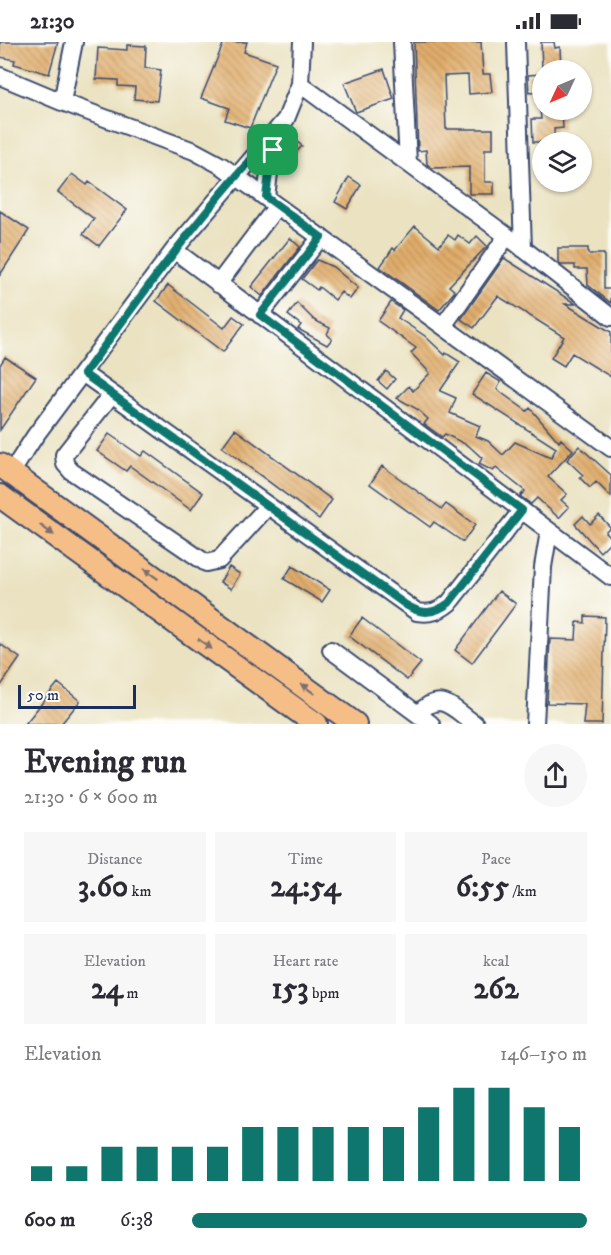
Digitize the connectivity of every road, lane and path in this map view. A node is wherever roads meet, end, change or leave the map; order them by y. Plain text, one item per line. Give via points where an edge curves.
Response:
1 (74, 42) edge
2 (302, 42) edge
3 (402, 42) edge
4 (516, 42) edge
5 (0, 76) edge
6 (300, 84) junction
7 (62, 102) junction
8 (274, 134) junction
9 (408, 163) junction
10 (236, 175) junction
11 (272, 201) junction
12 (507, 236) junction
13 (321, 237) junction
14 (523, 249) junction
15 (174, 250) junction
16 (219, 284) junction
17 (260, 315) junction
18 (611, 316) edge
19 (443, 326) junction
20 (84, 374) junction
21 (112, 394) junction
22 (611, 448) edge
23 (5, 469) edge
24 (0, 496) edge
25 (268, 506) junction
26 (522, 510) junction
27 (549, 531) junction
28 (611, 577) edge
29 (331, 650) dead end
30 (425, 719) edge
31 (316, 724) edge
32 (355, 724) edge
33 (475, 724) edge
34 (536, 724) edge

1 - 7 street
2 - 6 street
3 - 9 street
4 - 14 street
5 - 7 street
6 - 8 street via 291,111
6 - 9 street
7 - 10 street via 194,152
8 - 10 street
8 - 11 street
9 - 12 street
10 - 11 street
10 - 15 street
11 - 13 street
11 - 16 street
12 - 14 street
12 - 19 street
13 - 17 street
13 - 19 street
14 - 18 street
15 - 16 street
15 - 20 street
16 - 17 street
17 - 26 street
19 - 22 street
20 - 21 street
20 - 23 street
21 - 25 street
21 - 25 street via 64,455 65,464 72,471 210,564 219,560
32 -> 23 main road
24 -> 31 main road
25 - 26 street via 406,605 428,613 449,603
26 - 27 street
27 - 28 street
27 - 34 street via 543,567
29 - 30 street
30 - 33 street via 429,703 438,700

